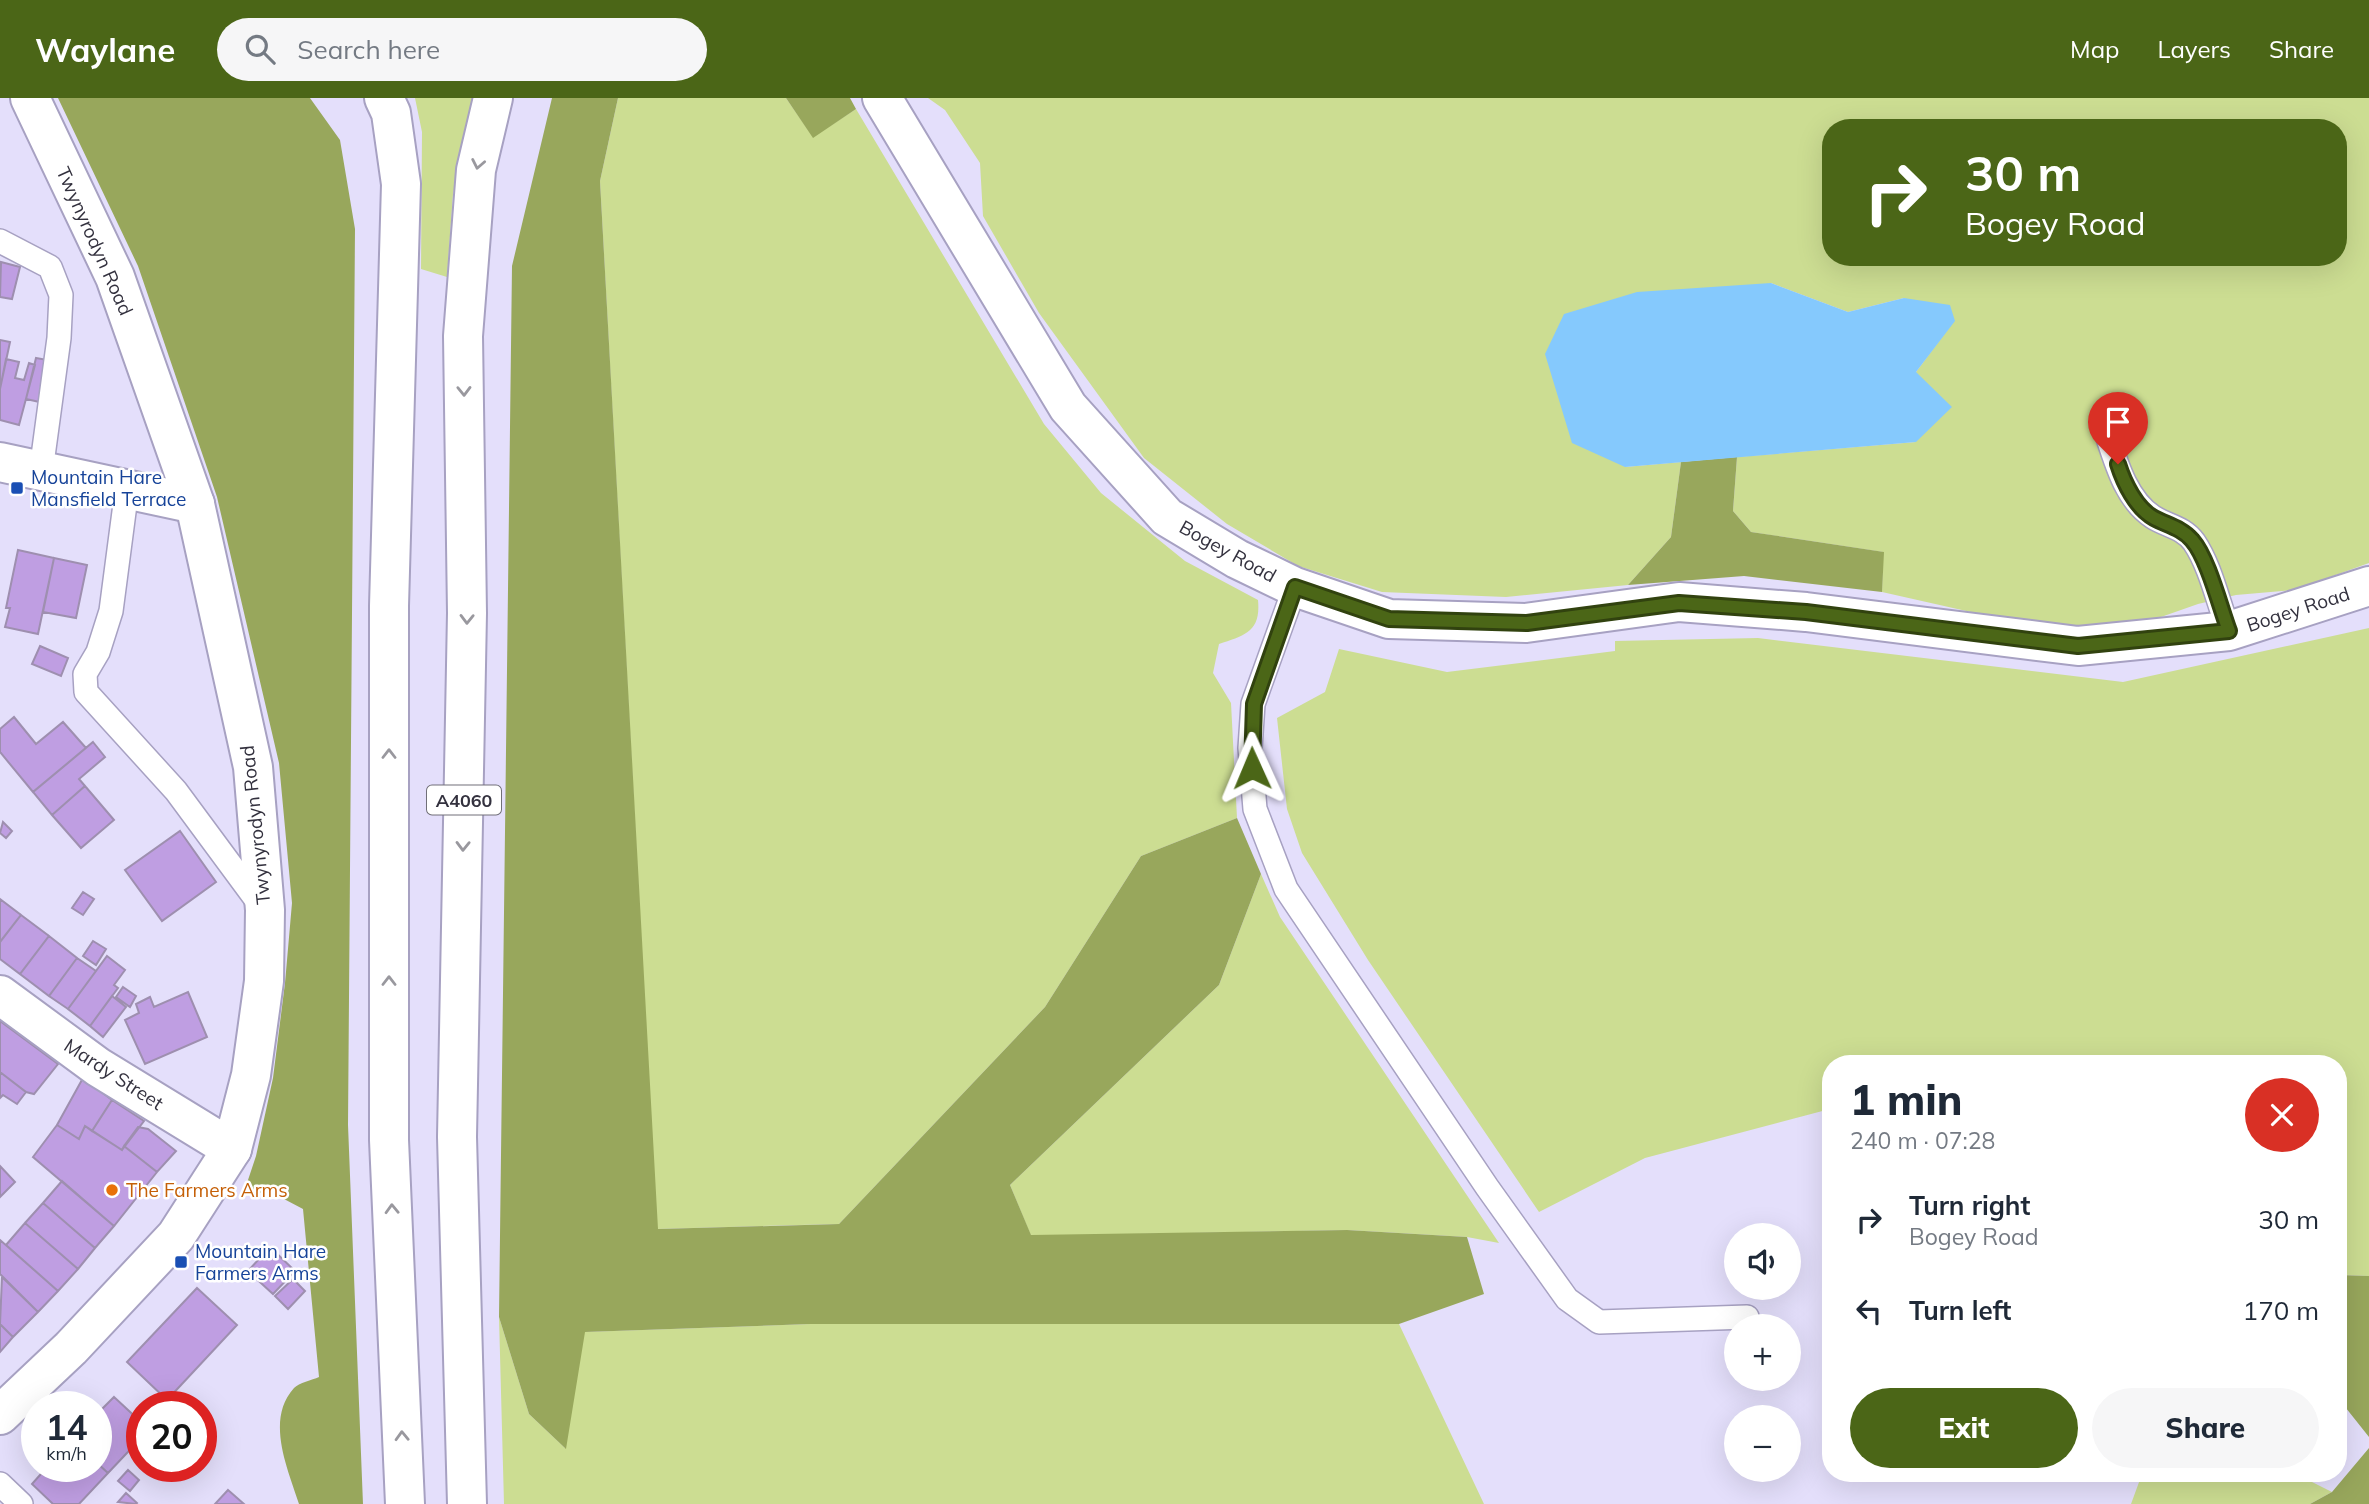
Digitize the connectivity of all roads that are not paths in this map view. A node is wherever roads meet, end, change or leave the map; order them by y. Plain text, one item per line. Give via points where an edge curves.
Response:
1 (30, 98) edge
2 (384, 98) edge
3 (493, 98) edge
4 (882, 98) edge
5 (0, 241) edge
6 (2105, 429) dead end
7 (0, 462) edge
8 (41, 471) junction
9 (127, 489) junction
10 (195, 504) junction
11 (2369, 586) edge
12 (1295, 587) junction
13 (2229, 631) junction
14 (265, 910) junction
15 (0, 995) edge
16 (232, 1149) junction
17 (1724, 1318) edge
18 (0, 1415) edge
19 (0, 1484) edge
20 (21, 1504) edge
21 (405, 1504) edge
22 (467, 1504) edge

1 - 10 main road, Twynyrodyn Road via 114,276
21 -> 2 main road via 389,1099 389,606 401,184 391,113
3 -> 22 main road, A4060 via 476,170 463,336 467,613 457,1137
4 - 12 main road, Bogey Road via 1068,407 1167,517
5 - 8 lane via 50,267 61,295
6 - 13 lane via 2124,482 2140,505 2152,517 2177,527 2196,545
7 - 8 main road
8 - 9 main road
9 - 10 main road
9 - 14 lane via 111,611 98,652 85,674 86,692 176,791
10 - 14 main road, Twynyrodyn Road via 253,767
11 - 13 main road, Bogey Road
12 - 13 main road, Bogey Road via 1389,619 1527,623 1679,603 1806,612 2078,646
12 - 17 lane via 1254,704 1250,748 1255,809 1286,889 1567,1299 1599,1322
14 - 16 main road, Twynyrodyn Road via 264,981 251,1075
15 - 16 main road, Mardy Street via 98,1067
16 - 18 main road, Twynyrodyn Road via 176,1236 71,1348
19 - 20 lane

